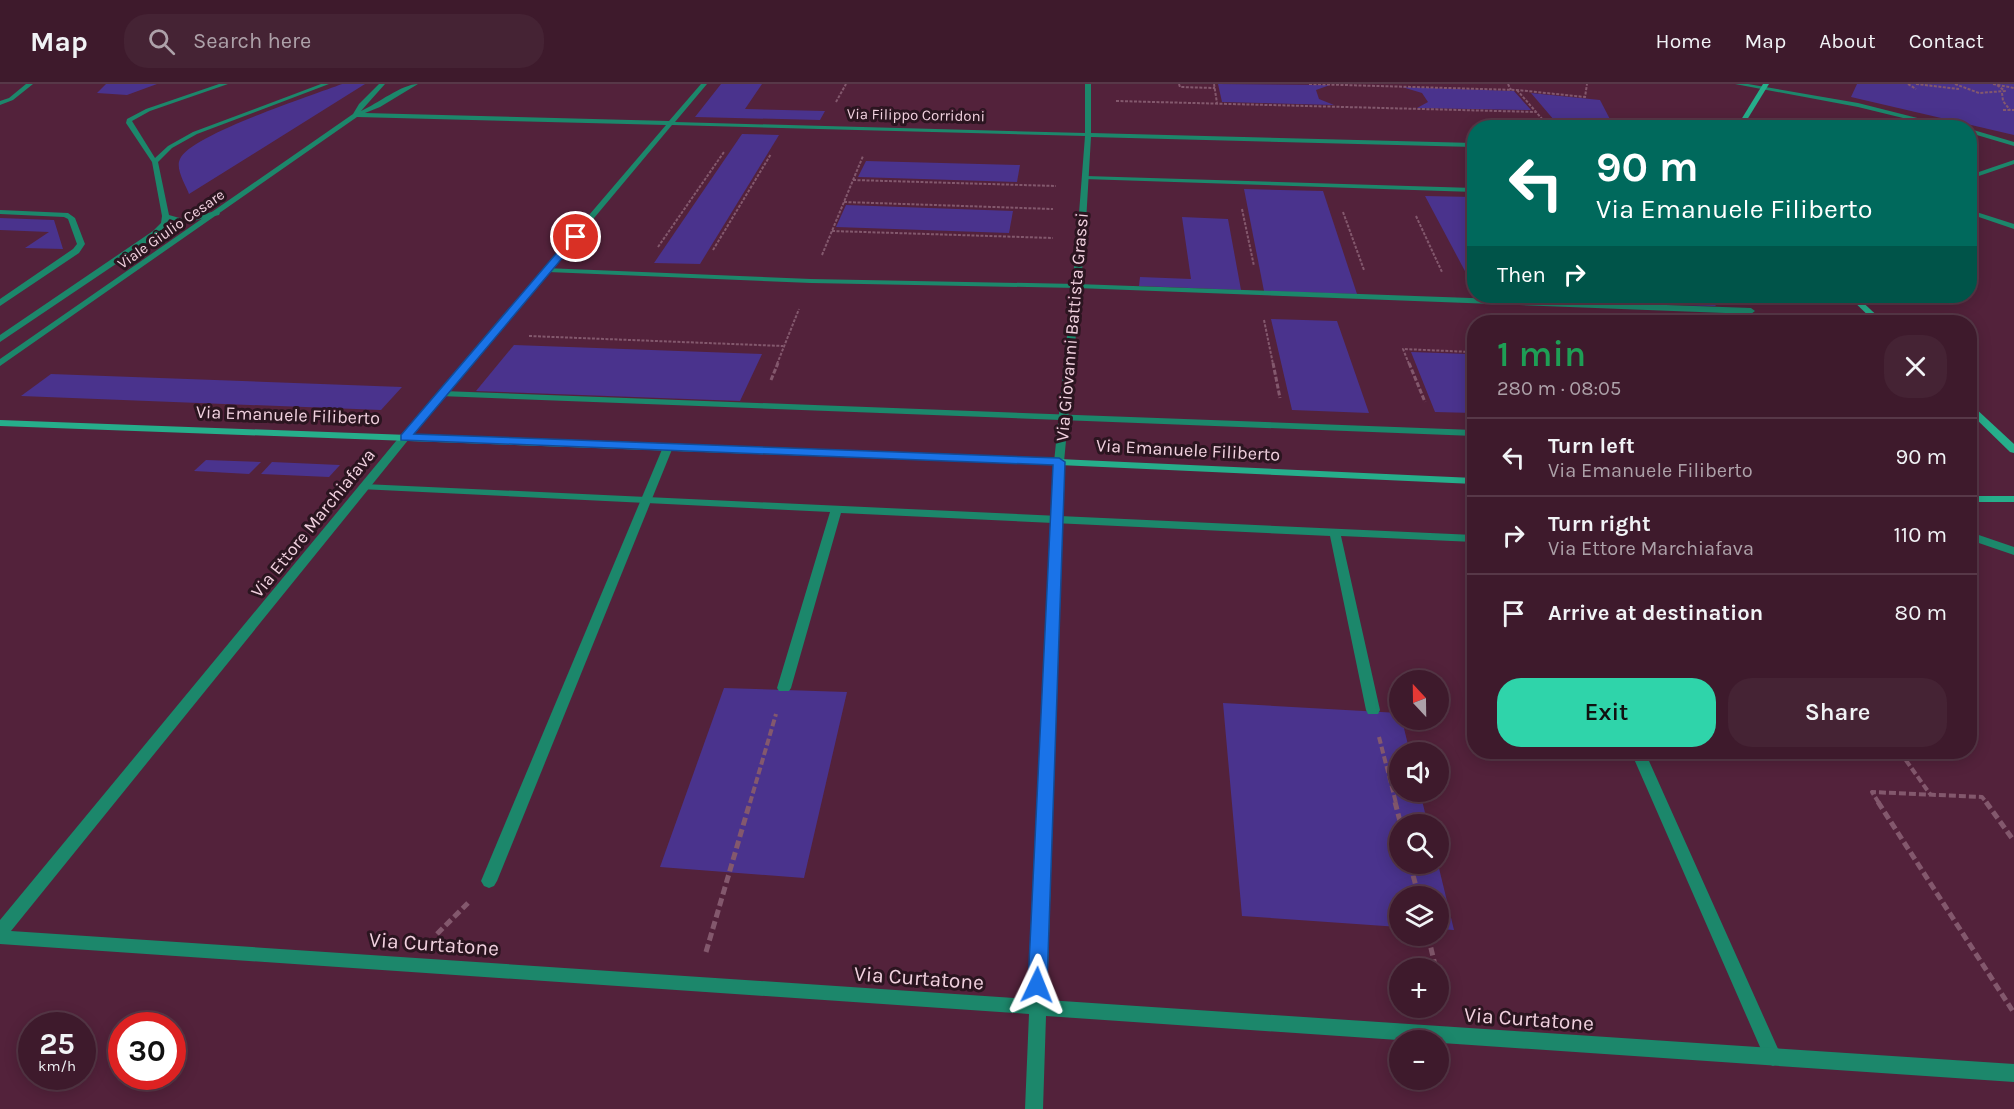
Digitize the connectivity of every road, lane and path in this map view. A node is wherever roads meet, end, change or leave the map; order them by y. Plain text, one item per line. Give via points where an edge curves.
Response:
1 (30, 84) edge
2 (225, 84) edge
3 (326, 84) edge
4 (382, 84) edge
5 (415, 84) edge
6 (704, 84) edge
7 (1088, 84) edge
8 (1179, 84) edge
9 (1214, 84) edge
10 (1309, 84) edge
11 (1352, 84) edge
12 (1508, 84) edge
13 (1540, 84) edge
14 (1587, 84) edge
15 (1738, 84) edge
16 (1916, 84) edge
17 (1955, 84) edge
18 (1383, 85) edge
19 (1995, 85) edge
20 (1765, 86) edge
21 (1215, 88) junction
22 (2014, 88) edge
23 (1511, 90) junction
24 (1517, 90) junction
25 (1966, 90) junction
26 (1540, 92) junction
27 (2002, 93) junction
28 (1089, 100) junction
29 (0, 103) edge
30 (1217, 104) junction
31 (2010, 110) dead end
32 (1536, 112) junction
33 (356, 115) junction
34 (1543, 120) edge
35 (1743, 120) edge
36 (1921, 120) edge
37 (672, 122) junction
38 (744, 124) junction
39 (788, 125) junction
40 (1088, 133) junction
41 (1977, 133) edge
42 (2014, 144) edge
43 (1467, 145) edge
44 (155, 162) junction
45 (2014, 162) edge
46 (1977, 175) edge
47 (1086, 178) junction
48 (853, 180) dead end
49 (1334, 186) junction
50 (1085, 187) junction
51 (1404, 188) junction
52 (1467, 190) edge
53 (844, 202) dead end
54 (1083, 210) junction
55 (0, 212) edge
56 (219, 212) junction
57 (1977, 214) edge
58 (165, 216) junction
59 (2014, 227) edge
60 (832, 231) dead end
61 (1082, 239) junction
62 (548, 270) junction
63 (639, 274) junction
64 (698, 277) junction
65 (1077, 286) junction
66 (1373, 298) junction
67 (1454, 300) junction
68 (1467, 300) edge
69 (0, 303) edge
70 (1535, 303) edge
71 (1860, 303) edge
72 (1751, 311) dead end
73 (1872, 315) edge
74 (492, 335) junction
75 (0, 339) edge
76 (783, 346) dead end
77 (1467, 352) edge
78 (0, 363) edge
79 (442, 394) junction
80 (1425, 403) dead end
81 (1977, 415) edge
82 (1064, 418) junction
83 (0, 423) edge
84 (1467, 433) edge
85 (405, 437) junction
86 (668, 447) junction
87 (2014, 450) edge
88 (1059, 462) junction
89 (1467, 481) edge
90 (364, 487) junction
91 (646, 499) junction
92 (1977, 499) edge
93 (2014, 499) edge
94 (836, 510) junction
95 (1056, 519) junction
96 (1335, 533) junction
97 (1977, 538) edge
98 (1467, 540) edge
99 (2014, 551) edge
100 (784, 688) joint
101 (1373, 710) joint
102 (1641, 759) edge
103 (1905, 759) edge
104 (1930, 795) junction
105 (1398, 814) edge
106 (2014, 841) edge
107 (489, 881) joint
108 (0, 932) edge
109 (0, 937) edge
110 (405, 965) junction
111 (696, 984) junction
112 (1036, 1008) junction
113 (2014, 1013) edge
114 (1773, 1057) junction
115 (2014, 1073) edge
116 (1034, 1109) edge

1 - 29 street
2 - 44 street via 129,120
3 - 44 street via 195,133 170,147
4 - 33 street, Viale Giulio Cesare
5 - 33 street, Viale Giulio Cesare
6 - 37 street, Via Ettore Marchiafava
7 - 28 street, Via Giovanni Battista Grassi
8 - 21 path
9 - 21 path
10 - 11 path
11 - 18 path
12 - 23 path
13 - 26 path
14 - 26 path via 1585,97
15 - 20 street
16 - 25 path
17 - 25 path
18 - 23 path
19 - 22 path
19 - 27 path via 2005,90
20 - 35 main road
20 - 36 street
21 - 30 path
23 - 24 path
24 - 26 path
24 - 32 path
25 - 27 path
27 - 31 path
28 - 30 path
28 - 40 street, Via Giovanni Battista Grassi
30 - 32 path
32 - 34 path
33 - 37 street, Via Filippo Corridoni
33 - 56 street, Viale Giulio Cesare
37 - 38 street, Via Filippo Corridoni
37 - 62 street, Via Ettore Marchiafava
38 - 39 street, Via Filippo Corridoni
38 - 63 path
39 - 40 street, Via Filippo Corridoni
39 - 64 path
40 - 43 street, Via Filippo Corridoni
40 - 47 street, Via Giovanni Battista Grassi
41 - 42 street
44 - 58 street
45 - 46 street
47 - 49 street
47 - 50 street, Via Giovanni Battista Grassi
48 - 50 path
49 - 51 street
49 - 66 path
50 - 54 street, Via Giovanni Battista Grassi
51 - 52 street
51 - 67 path
53 - 54 path
54 - 61 street, Via Giovanni Battista Grassi
55 - 69 street via 65,215 71,218 81,244
56 - 58 street via 183,222
56 - 78 street, Viale Giulio Cesare
57 - 59 street
58 - 75 street via 165,224 156,233
60 - 61 path
61 - 65 street, Via Giovanni Battista Grassi
62 - 63 street
62 - 74 street, Via Ettore Marchiafava
63 - 64 street
64 - 65 street
65 - 66 street
65 - 82 street, Via Giovanni Battista Grassi
66 - 67 street
67 - 68 street
70 - 72 street
71 - 73 main road
74 - 76 path
74 - 79 street, Via Ettore Marchiafava
77 - 80 path via 1403,349
79 - 82 street, Via Emanuele Filiberto
79 - 85 street, Via Ettore Marchiafava
81 - 87 main road
82 - 84 street, Via Emanuele Filiberto
82 - 88 street, Via Giovanni Battista Grassi
83 - 85 main road, Via Emanuele Filiberto
85 - 86 main road, Via Emanuele Filiberto
85 - 90 street, Via Ettore Marchiafava
86 - 88 main road, Via Emanuele Filiberto
86 - 91 street
88 - 89 main road, Via Emanuele Filiberto
88 - 95 street, Via Giovanni Battista Grassi
90 - 91 street
90 - 108 street, Via Ettore Marchiafava
91 - 94 street
91 - 107 street
92 - 93 main road
94 - 95 street
94 - 100 street
95 - 96 street
95 - 112 street, Via Giovanni Battista Grassi
96 - 98 street
96 - 101 street
97 - 99 street
100 - 111 path
101 - 105 path
102 - 114 street
103 - 104 path
104 - 106 path via 1982,797
104 - 113 path via 1872,792
107 - 110 path
109 - 110 street, Via Curtatone
110 - 111 street, Via Curtatone
111 - 112 street, Via Curtatone
112 - 114 street, Via Curtatone
112 - 116 street, Via Giovanni Battista Grassi
114 - 115 street, Via Curtatone

